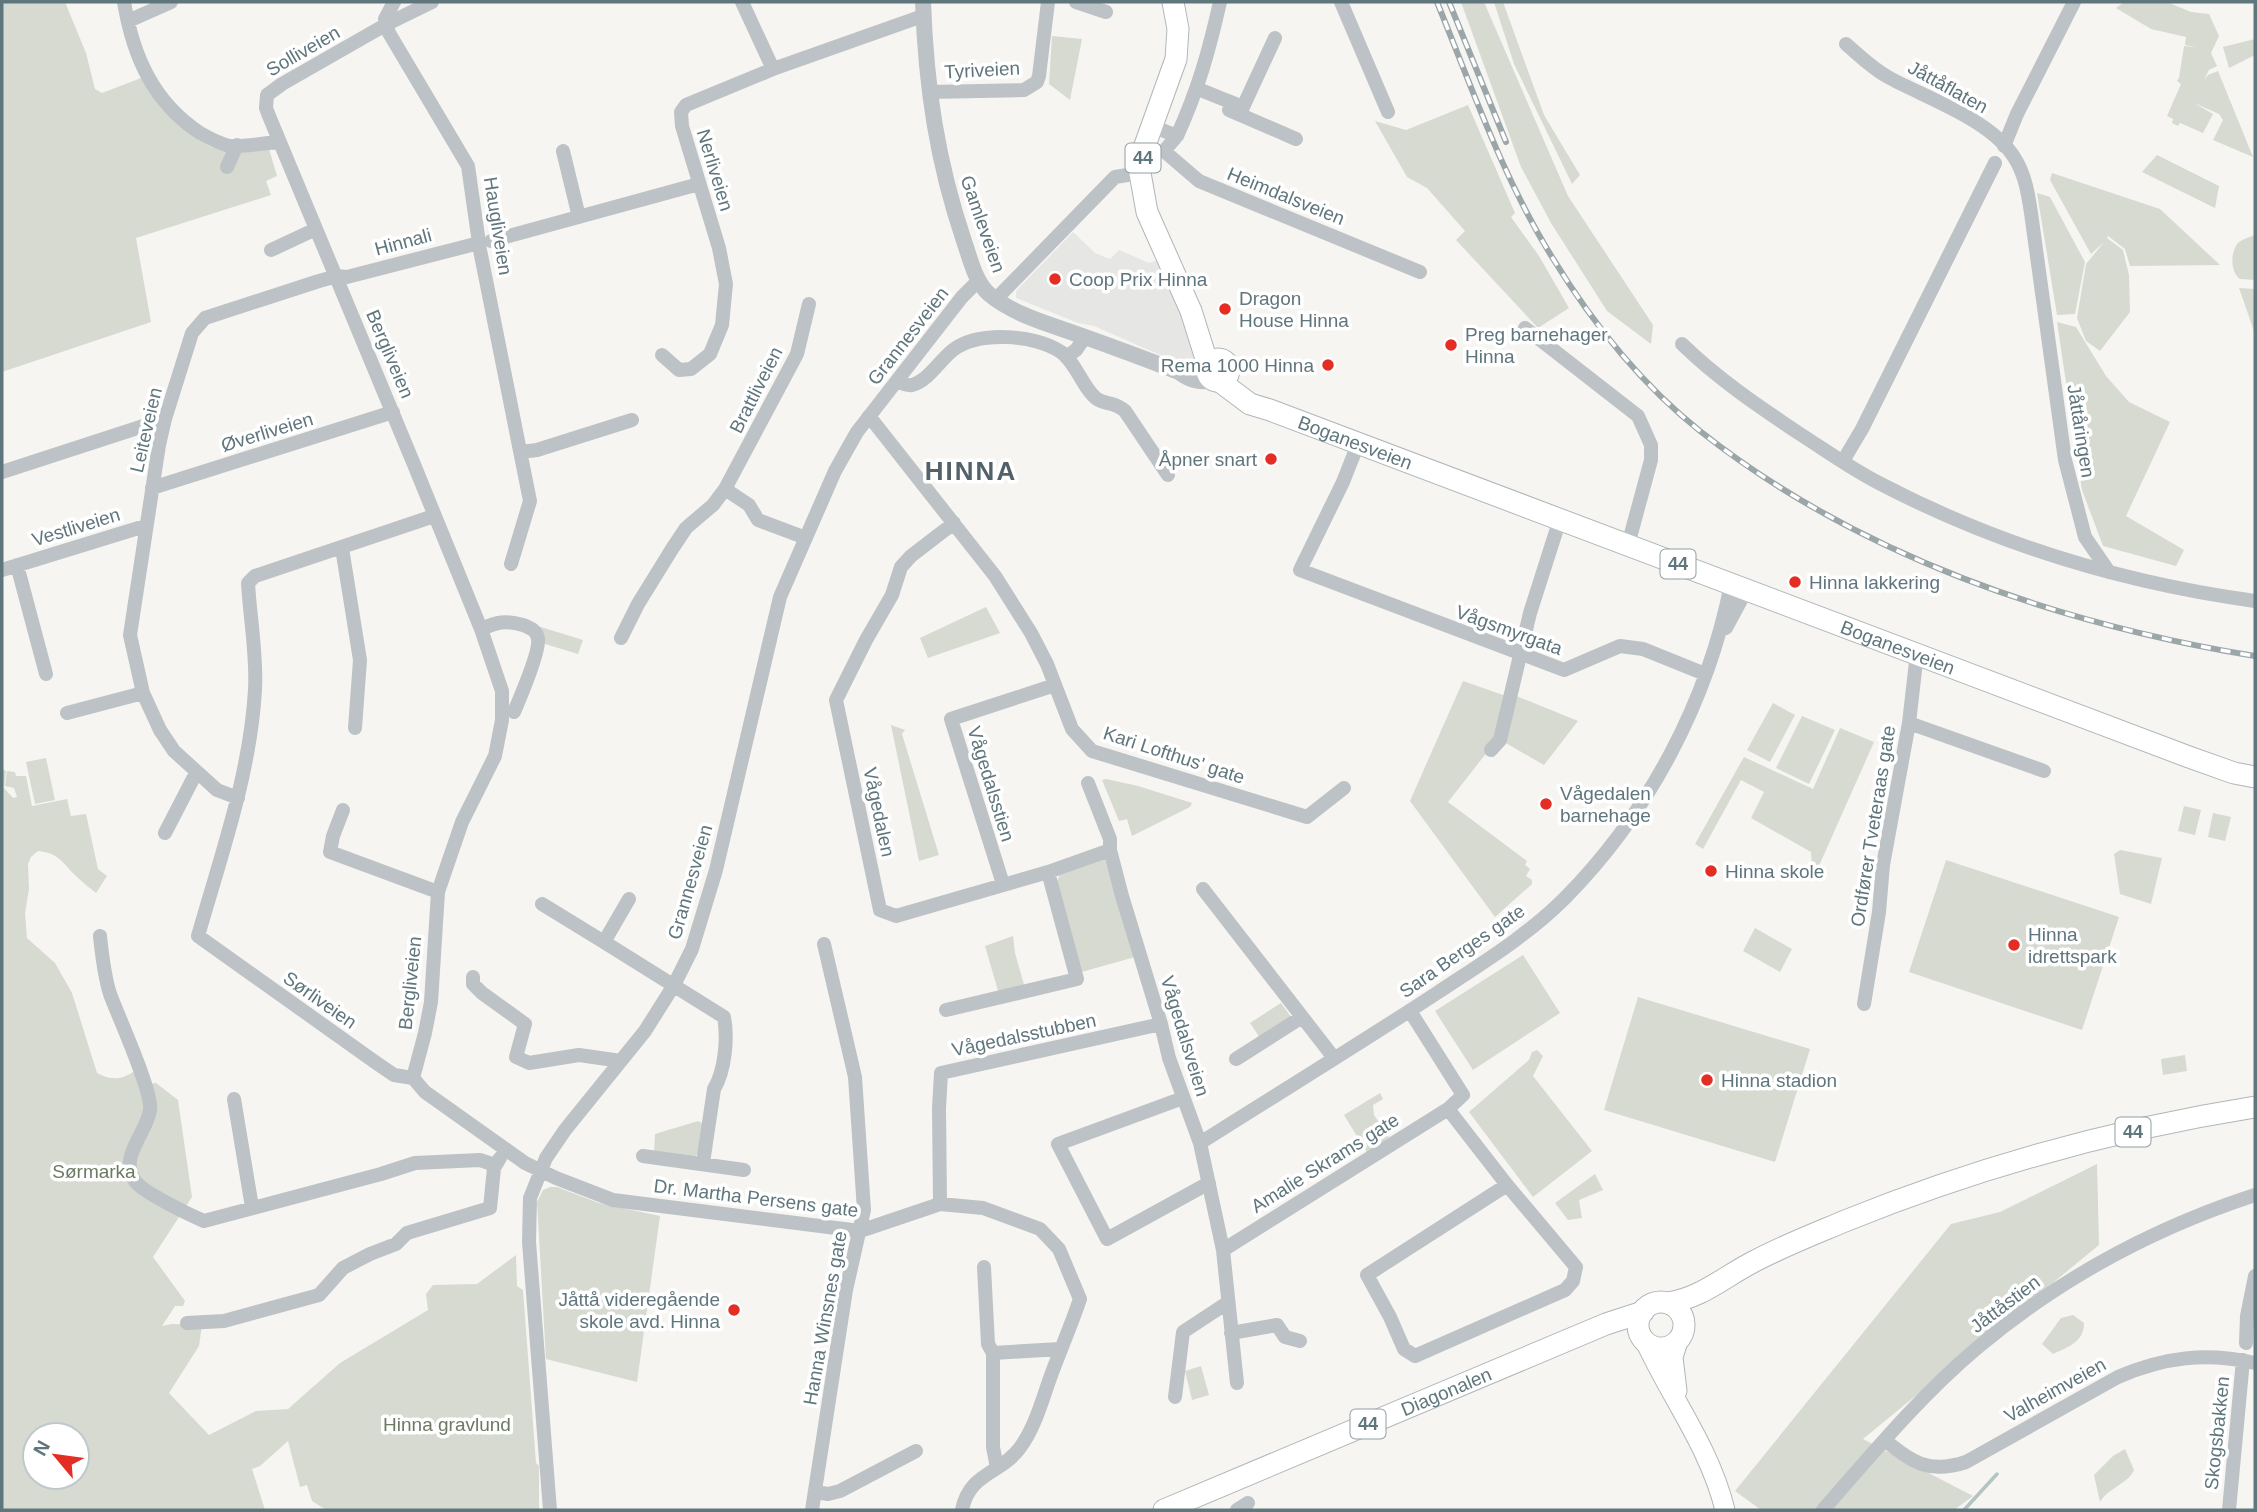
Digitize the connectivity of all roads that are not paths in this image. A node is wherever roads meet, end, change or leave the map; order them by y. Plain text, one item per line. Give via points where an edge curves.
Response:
1 (124, 2) edge
2 (171, 2) edge
3 (394, 2) edge
4 (432, 2) edge
5 (741, 2) edge
6 (923, 2) edge
7 (1048, 2) edge
8 (1076, 2) edge
9 (1173, 2) edge
10 (1220, 2) edge
11 (1341, 2) edge
12 (2074, 2) edge
13 (1106, 12) dead end
14 (924, 20) junction
15 (128, 21) junction
16 (387, 24) junction
17 (1275, 38) dead end
18 (1846, 44) dead end
19 (773, 69) junction
20 (930, 92) junction
21 (1197, 92) junction
22 (267, 95) joint
23 (1388, 112) dead end
24 (1152, 126) junction
25 (1177, 136) junction
26 (1296, 139) dead end
27 (278, 142) junction
28 (237, 145) junction
29 (2004, 146) junction
30 (563, 151) dead end
31 (1994, 163) dead end
32 (227, 167) dead end
33 (1140, 173) junction
34 (699, 184) junction
35 (579, 217) junction
36 (310, 235) junction
37 (485, 242) junction
38 (271, 250) dead end
39 (1420, 272) dead end
40 (337, 276) junction
41 (979, 280) junction
42 (996, 299) junction
43 (809, 304) dead end
44 (1525, 328) dead end
45 (1085, 337) junction
46 (1682, 344) dead end
47 (662, 355) dead end
48 (1066, 357) junction
49 (1216, 370) junction
50 (897, 381) junction
51 (393, 412) junction
52 (869, 416) junction
53 (165, 419) junction
54 (632, 420) dead end
55 (1358, 444) junction
56 (521, 452) junction
57 (1843, 461) junction
58 (2, 472) edge
59 (1168, 475) dead end
60 (152, 488) junction
61 (725, 489) junction
62 (434, 516) junction
63 (1560, 519) junction
64 (954, 523) junction
65 (145, 526) junction
66 (806, 538) junction
67 (1628, 545) junction
68 (342, 548) junction
69 (511, 564) dead end
70 (17, 565) junction
71 (2, 570) edge
72 (2109, 572) junction
73 (1739, 586) junction
74 (2255, 601) edge
75 (481, 629) junction
76 (621, 638) dead end
77 (1917, 653) junction
78 (1521, 654) junction
79 (46, 674) dead end
80 (1706, 674) junction
81 (508, 681) dead end
82 (1055, 685) junction
83 (524, 687) junction
84 (143, 693) junction
85 (514, 712) dead end
86 (67, 713) dead end
87 (1909, 723) junction
88 (355, 728) dead end
89 (1491, 750) dead end
90 (2044, 771) dead end
91 (196, 773) junction
92 (2245, 775) edge
93 (1088, 783) dead end
94 (1344, 788) dead end
95 (2255, 788) edge
96 (238, 798) junction
97 (343, 810) dead end
98 (165, 833) dead end
99 (1110, 850) junction
100 (1048, 872) junction
101 (1003, 884) junction
102 (1203, 889) dead end
103 (438, 892) junction
104 (629, 899) dead end
105 (542, 904) dead end
106 (100, 936) dead end
107 (604, 942) junction
108 (824, 944) dead end
109 (473, 977) dead end
110 (674, 985) junction
111 (1864, 1004) dead end
112 (946, 1010) dead end
113 (1410, 1011) junction
114 (1302, 1017) junction
115 (1161, 1024) junction
116 (1334, 1058) junction
117 (1236, 1059) dead end
118 (621, 1061) junction
119 (413, 1078) junction
120 (1183, 1098) junction
121 (234, 1099) dead end
122 (2255, 1107) edge
123 (1448, 1109) junction
124 (1200, 1143) junction
125 (506, 1151) junction
126 (643, 1156) dead end
127 (703, 1163) junction
128 (495, 1165) junction
129 (744, 1170) dead end
130 (540, 1171) junction
131 (1209, 1183) junction
132 (1507, 1185) junction
133 (2255, 1195) edge
134 (940, 1204) junction
135 (253, 1207) junction
136 (860, 1231) junction
137 (1223, 1250) junction
138 (984, 1267) dead end
139 (2255, 1276) edge
140 (1728, 1277) junction
141 (1227, 1303) junction
142 (1668, 1303) junction
143 (1643, 1312) junction
144 (187, 1323) dead end
145 (1231, 1333) junction
146 (1681, 1335) junction
147 (1573, 1338) junction
148 (1643, 1338) junction
149 (1300, 1341) dead end
150 (2246, 1343) dead end
151 (1060, 1349) junction
152 (993, 1353) junction
153 (2249, 1362) edge
154 (1237, 1383) dead end
155 (1175, 1397) dead end
156 (1685, 1415) junction
157 (1885, 1440) junction
158 (916, 1451) dead end
159 (997, 1468) junction
160 (815, 1492) junction
161 (550, 1510) edge
162 (813, 1510) edge
163 (962, 1510) edge
164 (1164, 1510) edge
165 (1725, 1510) edge
166 (1823, 1510) edge
167 (2229, 1510) edge

1 - 15 street
2 - 15 street
3 - 16 street
4 - 16 street, Solliveien
5 - 19 street
6 - 14 street, Gamleveien
7 - 20 street, Tyriveien via 1039,84 1024,90
8 - 13 street
9 - 24 main road, 44 via 1178,29 1176,59
10 - 21 street
11 - 23 street
12 - 29 street
14 - 19 street, Nerliveien via 917,18
14 - 20 street, Gamleveien
15 - 28 street via 141,61 161,98 205,136
16 - 22 street, Solliveien
16 - 37 street, Haugliveien via 468,166
17 - 21 street via 1243,107
18 - 29 street, Jåttåflaten via 1869,65 1965,116
19 - 34 street, Nerliveien via 686,105 681,112
20 - 41 street, Gamleveien via 937,149
21 - 25 street
21 - 26 street
22 - 27 street, Bergliveien via 266,108
24 - 25 street
24 - 33 main road, 44
25 - 39 street, Heimdalsveien via 1164,151 1199,181
27 - 28 street
27 - 36 street, Bergliveien
28 - 32 street
29 - 72 street, Jåttåringen via 2013,154 2026,185 2073,497 2085,537
30 - 35 street
31 - 57 street
33 - 42 street via 1115,177
33 - 49 main road, 44 via 1147,212
34 - 35 street, Hinnali
34 - 47 street, Nerliveien via 726,284 722,325 710,354 691,369 679,370
35 - 37 street, Hinnali
36 - 38 street
36 - 40 street, Bergliveien
37 - 40 street, Hinnali
37 - 56 street, Haugliveien
40 - 51 street, Bergliveien
40 - 53 street, Leiteveien via 198,323
41 - 42 street, Gamleveien
41 - 50 street, Grannesveien
42 - 45 street, Gamleveien
43 - 61 street, Brattliveien via 797,354
44 - 67 street via 1638,416 1651,445 1651,460
45 - 48 street
45 - 49 street, Gamleveien via 1179,372
46 - 57 street via 1734,389
48 - 50 street via 1049,346 1023,339 986,339 956,348 914,384
48 - 59 street via 1097,399 1118,404 1125,411
49 - 55 main road, Boganesveien / 44 via 1270,410
50 - 52 street, Grannesveien
51 - 60 street, Øverliveien
51 - 62 street, Bergliveien
52 - 64 street, Kari Lofthus' gate
52 - 66 street, Grannesveien via 842,457
53 - 58 street
53 - 60 street, Leiteveien
54 - 56 street
55 - 63 main road, Boganesveien / 44
55 - 78 street, Vågsmyrgata via 1300,570
56 - 69 street, Haugliveien via 530,501
57 - 72 street via 1955,519 2041,553
60 - 65 street, Leiteveien
61 - 66 street via 749,505 758,520
61 - 76 street, Brattliveien via 686,528
62 - 68 street
62 - 75 street, Bergliveien
63 - 67 main road, Boganesveien / 44
63 - 78 street
64 - 82 street, Kari Lofthus' gate via 1014,604
64 - 101 street, Vågedalen via 901,567 892,595 837,695 836,705 880,910 896,916
65 - 70 street, Vestliveien
65 - 84 street, Leiteveien via 130,635
66 - 110 street, Grannesveien via 780,597 714,877 695,940
67 - 73 main road, Boganesveien / 44
68 - 88 street via 360,660
68 - 96 street via 255,576 248,583 255,688
70 - 71 street, Vestliveien
70 - 79 street, Vestliveien
72 - 74 street
73 - 77 main road, Boganesveien / 44
73 - 80 street, Sara Berges gate
75 - 83 street via 508,621 536,632 536,652
75 - 103 street, Bergliveien via 502,691 499,740 462,822
77 - 87 street, Ordfører Tveteraas gate
77 - 92 main road, Boganesveien / 44
78 - 80 street, Vågsmyrgata via 1564,670 1620,646 1643,649
78 - 89 street via 1500,740
80 - 113 street, Sara Berges gate via 1671,754 1620,837 1535,925
81 - 83 street
82 - 94 street, Kari Lofthus' gate via 1072,729 1092,751 1307,817
82 - 101 street, Vågedalsstien via 951,719
83 - 85 street
84 - 86 street
84 - 91 street, Leiteveien via 160,730
87 - 90 street
87 - 111 street, Ordfører Tveteraas gate
91 - 96 street, Leiteveien via 217,790
91 - 98 street
92 - 95 main road, Boganesveien / 44
93 - 99 street, Vågedalsveien
96 - 119 street, Sørliveien via 198,936 394,1075
97 - 103 street via 330,852
99 - 100 street, Vågedalen
99 - 115 street, Vågedalsveien
100 - 101 street, Vågedalen
100 - 112 street via 1077,979
102 - 114 street
103 - 119 street, Bergliveien via 431,1002
104 - 107 street
105 - 107 street
106 - 135 street via 109,991 150,1110 131,1154 135,1181 204,1221
107 - 110 street
108 - 136 street, Hanna Winsnes gate via 855,1077 864,1210
109 - 118 street via 482,993 525,1024 516,1057 529,1063 577,1055
110 - 118 street, Grannesveien
110 - 127 street via 724,1017 726,1028
113 - 116 street, Sara Berges gate
113 - 123 street via 1463,1094
114 - 116 street
114 - 117 street
115 - 120 street, Vågedalsveien
115 - 134 street, Vågedalsstubben via 941,1073
116 - 124 street, Sara Berges gate
118 - 130 street, Grannesveien via 565,1130
119 - 125 street, Sørliveien via 425,1092
120 - 124 street, Vågedalsveien
120 - 131 street via 1058,1144 1107,1239
121 - 135 street
122 - 140 main road, 44 via 2115,1136 1900,1199 1777,1249
123 - 132 street
123 - 137 street, Amalie Skrams gate
124 - 131 street, Vågedalsveien
125 - 128 street
125 - 130 street, Sørliveien
126 - 127 street
127 - 129 street
128 - 135 street via 481,1160 415,1163
128 - 144 street via 489,1208 407,1233 396,1244 343,1268 319,1295 224,1321
130 - 136 street, Dr. Martha Persens gate via 613,1200
130 - 161 street, Grannesveien via 530,1198 529,1242
131 - 137 street, Vågedalsveien
132 - 132 street via 1576,1267 1573,1281 1565,1290 1415,1356 1404,1349 1367,1275
133 - 157 street, Jåttåstien via 2169,1227 2072,1279 1978,1348
134 - 136 street, Dr. Martha Persens gate
134 - 151 street, Dr. Martha Persens gate via 983,1208 1030,1225 1059,1249 1080,1299
136 - 160 street, Hanna Winsnes gate via 846,1290
137 - 141 street, Vågedalsveien
138 - 152 street via 988,1343
139 - 150 street
140 - 142 main road, 44 via 1697,1296
140 - 146 main road, 44
141 - 145 street, Vågedalsveien
141 - 155 street via 1183,1332
142 - 143 main road, 44 via 1654,1304
142 - 146 main road via 1679,1311 1684,1323
143 - 147 main road, Diagonalen / 44
143 - 148 main road via 1639,1325
145 - 149 street via 1277,1325 1285,1337
145 - 154 street, Vågedalsveien
146 - 148 main road, 44 via 1661,1348
146 - 156 main road via 1673,1357
147 - 148 main road, Diagonalen / 44 via 1611,1334
147 - 164 main road, Diagonalen / 44
148 - 156 main road
151 - 152 street
151 - 159 street, Dr. Martha Persens gate via 1034,1420 1018,1450
152 - 159 street
153 - 157 street, Valheimveien via 2190,1356 2136,1369 1954,1466 1915,1463
153 - 167 street, Skogsbakken
156 - 165 main road via 1717,1481
157 - 166 street, Jåttåstien
158 - 160 street via 840,1491
159 - 163 street, Dr. Martha Persens gate via 975,1482
160 - 162 street, Hanna Winsnes gate

